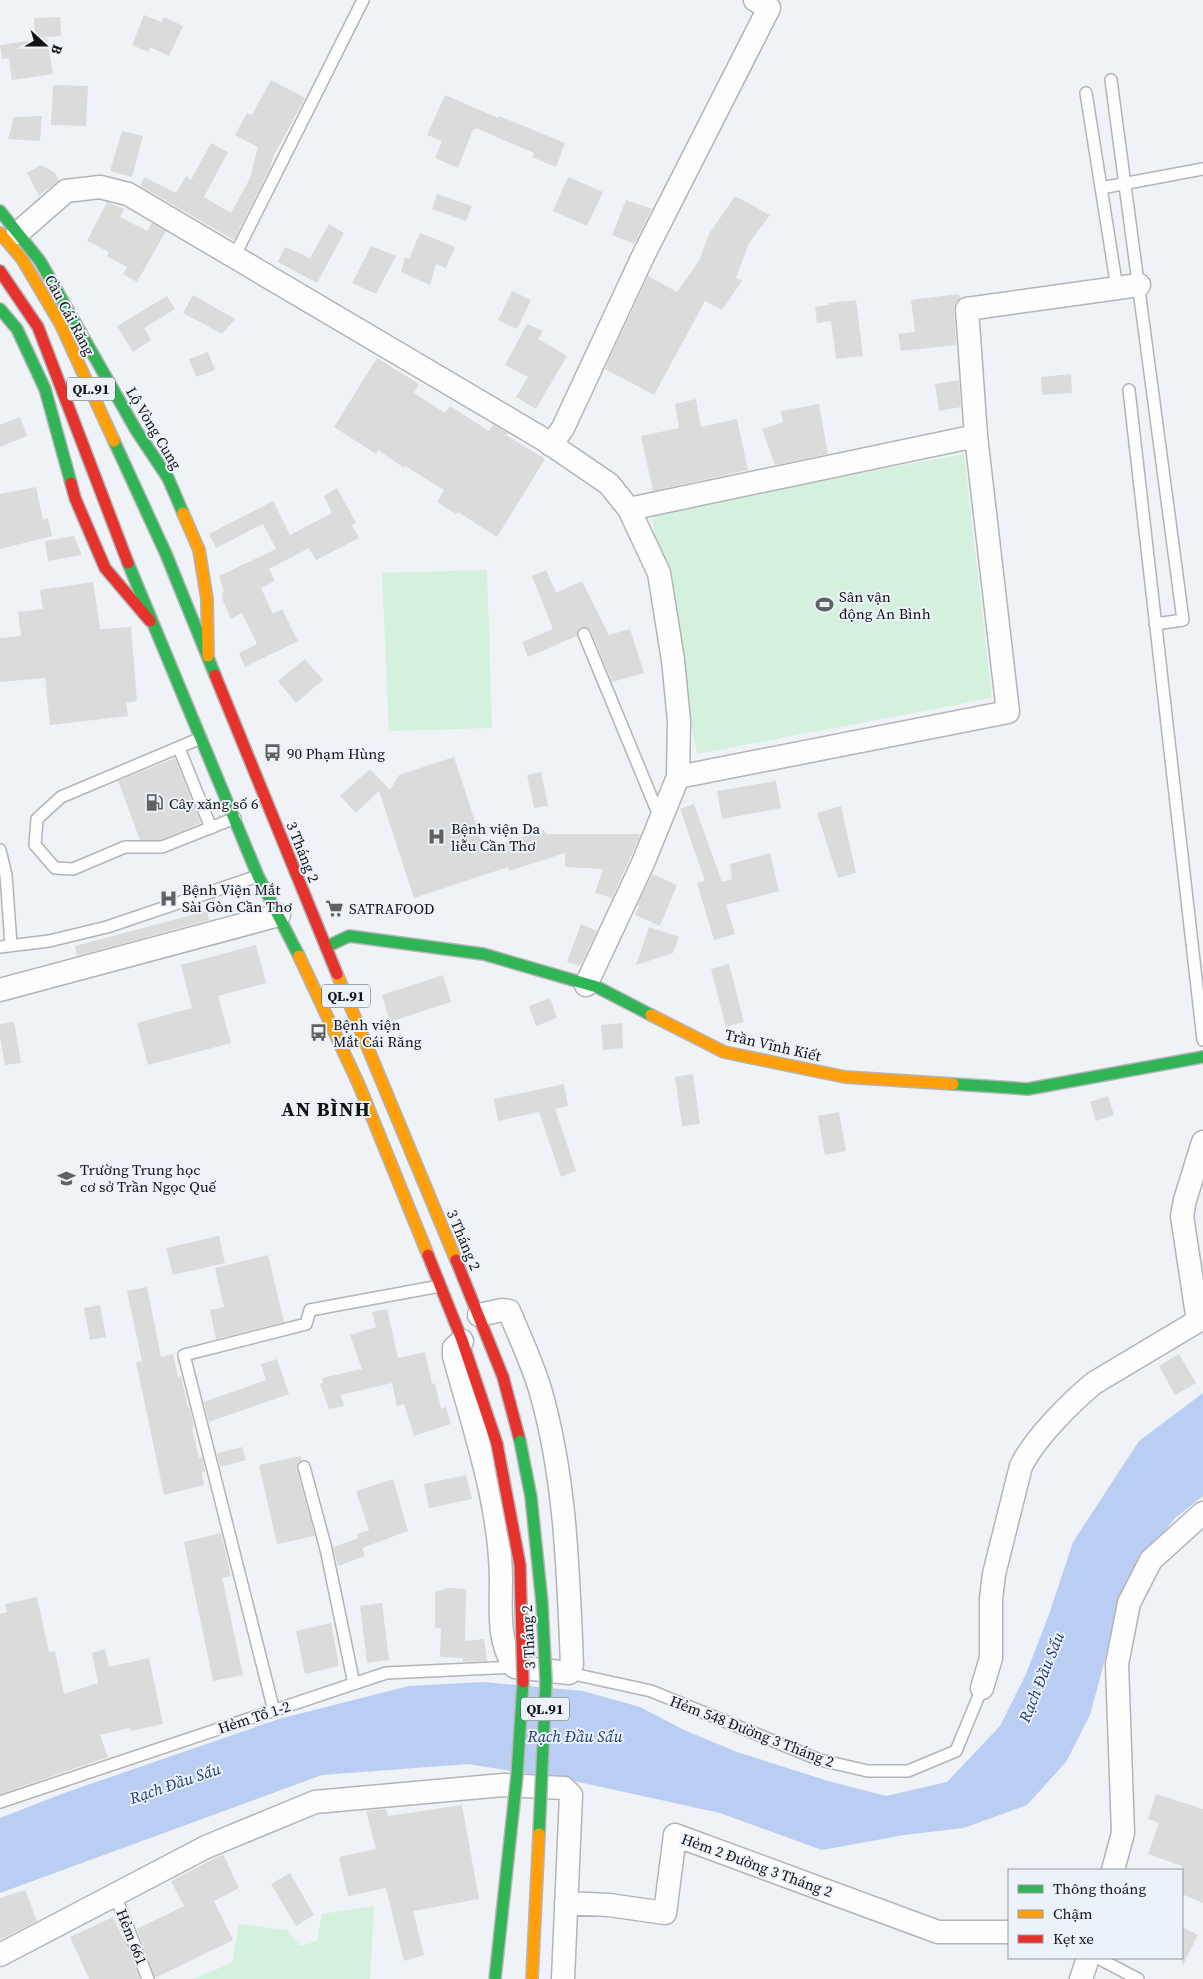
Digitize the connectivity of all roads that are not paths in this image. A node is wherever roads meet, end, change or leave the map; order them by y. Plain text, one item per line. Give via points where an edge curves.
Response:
1 (362, 0) edge
2 (755, 0) edge
3 (1112, 80) dead end
4 (1086, 93) dead end
5 (1203, 169) edge
6 (1126, 184) junction
7 (1101, 188) junction
8 (0, 211) edge
9 (9, 233) edge
10 (234, 257) junction
11 (0, 272) edge
12 (1139, 285) junction
13 (1117, 288) junction
14 (0, 309) edge
15 (1129, 390) dead end
16 (976, 436) junction
17 (551, 445) junction
18 (629, 509) junction
19 (166, 554) joint
20 (1155, 624) junction
21 (154, 626) junction
22 (584, 634) dead end
23 (208, 658) junction
24 (201, 738) junction
25 (179, 748) junction
26 (678, 777) junction
27 (235, 818) junction
28 (660, 819) junction
29 (211, 828) junction
30 (0, 850) edge
31 (258, 876) junction
32 (279, 915) junction
33 (6, 946) edge
34 (326, 947) junction
35 (586, 985) junction
36 (0, 990) edge
37 (1203, 1040) edge
38 (1203, 1057) edge
39 (1203, 1142) edge
40 (440, 1286) junction
41 (479, 1315) junction
42 (1200, 1319) edge
43 (462, 1340) junction
44 (304, 1467) dead end
45 (1203, 1513) edge
46 (515, 1667) junction
47 (569, 1673) junction
48 (354, 1684) junction
49 (982, 1688) joint
50 (274, 1711) junction
51 (503, 1786) junction
52 (0, 1802) edge
53 (1113, 1869) edge
54 (115, 1895) junction
55 (566, 1903) junction
56 (1008, 1932) edge
57 (0, 1955) edge
58 (1088, 1959) edge
59 (1100, 1959) edge
60 (148, 1979) edge
61 (482, 1979) edge
62 (495, 1979) edge
63 (532, 1979) edge
64 (563, 1979) edge
65 (1081, 1979) edge
66 (1138, 1979) edge

1 - 10 lane
2 - 17 street via 769,8 644,254 563,428
3 - 6 lane
4 - 7 lane
5 - 6 lane
6 - 7 lane
6 - 12 lane
7 - 13 lane
8 - 9 main road, Lộ Vòng Cung
9 - 10 street via 66,191 100,187 128,194
9 - 19 main road, Cầu Cái Răng / QL.91 via 61,326
9 - 23 main road, Lộ Vòng Cung via 40,261 136,430 168,478 199,550 207,599
10 - 17 street
11 - 21 main road, 3 Tháng 2 / QL.91 via 38,327
12 - 13 street
12 - 20 lane via 1183,620
13 - 16 street via 966,308
14 - 21 main road via 17,330 45,389 75,498 105,568
15 - 20 lane
16 - 18 street
16 - 26 street via 1008,712
17 - 18 street via 609,484
18 - 26 street via 659,573 679,721
19 - 23 main road, 3 Tháng 2 / QL.91
20 - 37 lane
21 - 24 main road, 3 Tháng 2 / QL.91
22 - 28 lane
23 - 34 main road, 3 Tháng 2 / QL.91
24 - 25 lane
24 - 27 main road, 3 Tháng 2 / QL.91
25 - 29 lane
25 - 29 lane via 61,797 37,819 35,845 55,868 73,869 125,847 162,847
26 - 28 street
27 - 29 lane
27 - 31 main road, 3 Tháng 2 / QL.91
28 - 35 street
30 - 33 lane via 6,875
31 - 32 main road, 3 Tháng 2 / QL.91
31 - 33 lane via 107,927 49,941
32 - 36 street
32 - 40 main road, 3 Tháng 2 / QL.91 via 359,1084
34 - 35 main road, Trần Vĩnh Kiết via 349,936 484,954
34 - 41 main road, 3 Tháng 2 / QL.91
35 - 38 main road, Trần Vĩnh Kiết via 597,987 724,1052 845,1077 1028,1089
39 - 42 street via 1182,1216
40 - 43 main road, 3 Tháng 2 / QL.91
40 - 50 lane via 310,1310 306,1324 184,1355
41 - 47 street via 510,1311 540,1388 557,1463 568,1558 572,1664
41 - 63 main road, 3 Tháng 2 / QL.91, bridge via 503,1377 520,1441 531,1497 542,1603 546,1681
42 - 49 street via 1094,1383 1078,1396 1028,1452 1020,1466 994,1574 990,1599 991,1658
43 - 46 street via 454,1348 454,1356 490,1488 501,1558 502,1635 508,1657
43 - 62 main road, 3 Tháng 2 / QL.91, bridge via 497,1444 520,1565 523,1677
44 - 48 lane via 326,1549
45 - 53 street via 1151,1560 1129,1603 1117,1664 1123,1834
46 - 47 street
46 - 48 lane, Hẻm Tổ 1-2 via 386,1673
47 - 49 lane, Hẻm 548 Đường 3 Tháng 2 via 651,1691 820,1760 868,1772 908,1771 956,1751
48 - 50 lane, Hẻm Tổ 1-2
50 - 52 lane, Hẻm Tổ 1-2
51 - 54 street via 315,1802 206,1847
51 - 55 street via 564,1788 571,1795
51 - 61 street via 495,1885
54 - 57 street
54 - 60 lane, Hẻm 661
55 - 56 street, Hẻm 2 Đường 3 Tháng 2 via 665,1912 675,1835 938,1932
55 - 64 street
58 - 65 street
59 - 66 lane

